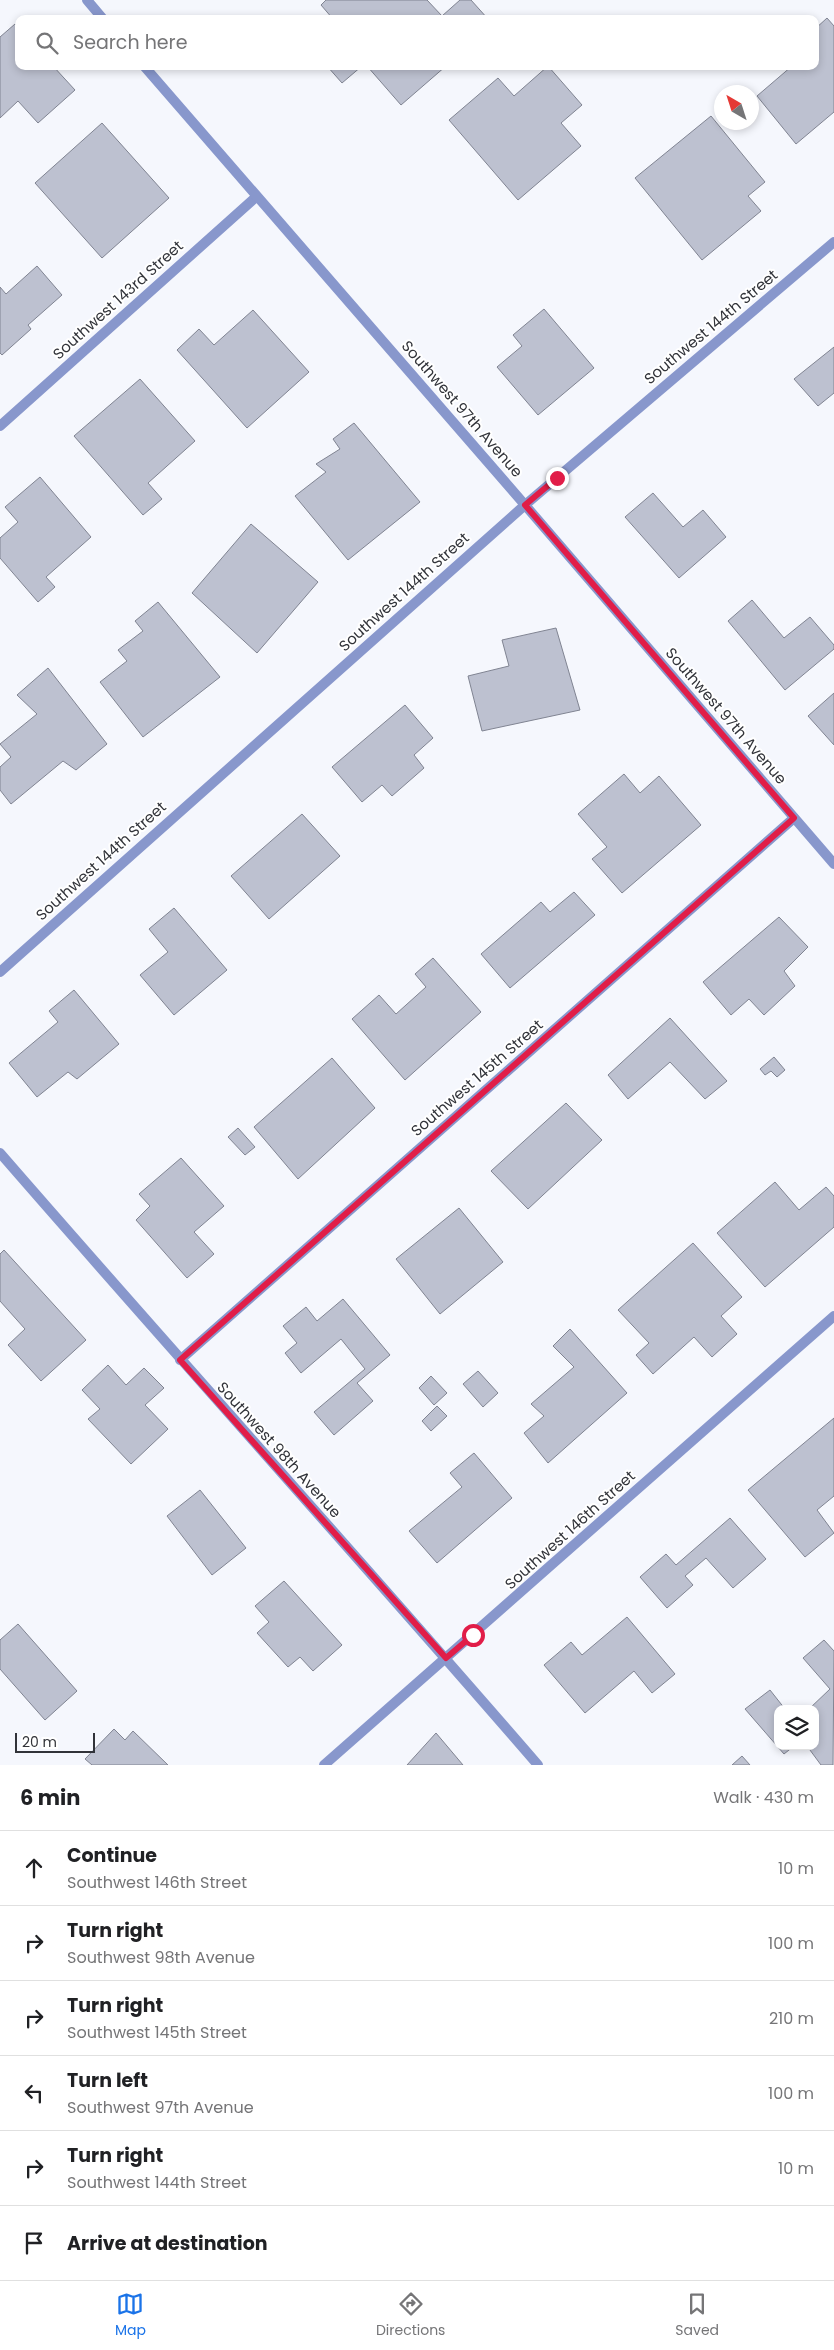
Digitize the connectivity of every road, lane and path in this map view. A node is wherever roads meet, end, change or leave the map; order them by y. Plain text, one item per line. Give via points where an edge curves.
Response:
1 (87, 0) edge
2 (100, 15) edge
3 (147, 70) edge
4 (256, 197) junction
5 (834, 242) edge
6 (0, 426) edge
7 (525, 505) junction
8 (794, 818) junction
9 (834, 864) edge
10 (0, 972) edge
11 (0, 1153) edge
12 (834, 1316) edge
13 (180, 1360) junction
14 (446, 1658) junction
15 (324, 1765) edge
16 (538, 1765) edge

1 - 2 street
3 - 4 street, Southwest 97th Avenue
4 - 6 street, Southwest 143rd Street
4 - 7 street, Southwest 97th Avenue
5 - 7 street, Southwest 144th Street
7 - 8 street, Southwest 97th Avenue
7 - 10 street, Southwest 144th Street
8 - 9 street, Southwest 97th Avenue
8 - 13 street, Southwest 145th Street
11 - 13 street, Southwest 98th Avenue
12 - 14 street, Southwest 146th Street
13 - 14 street, Southwest 98th Avenue
14 - 15 street, Southwest 146th Street
14 - 16 street, Southwest 98th Avenue

